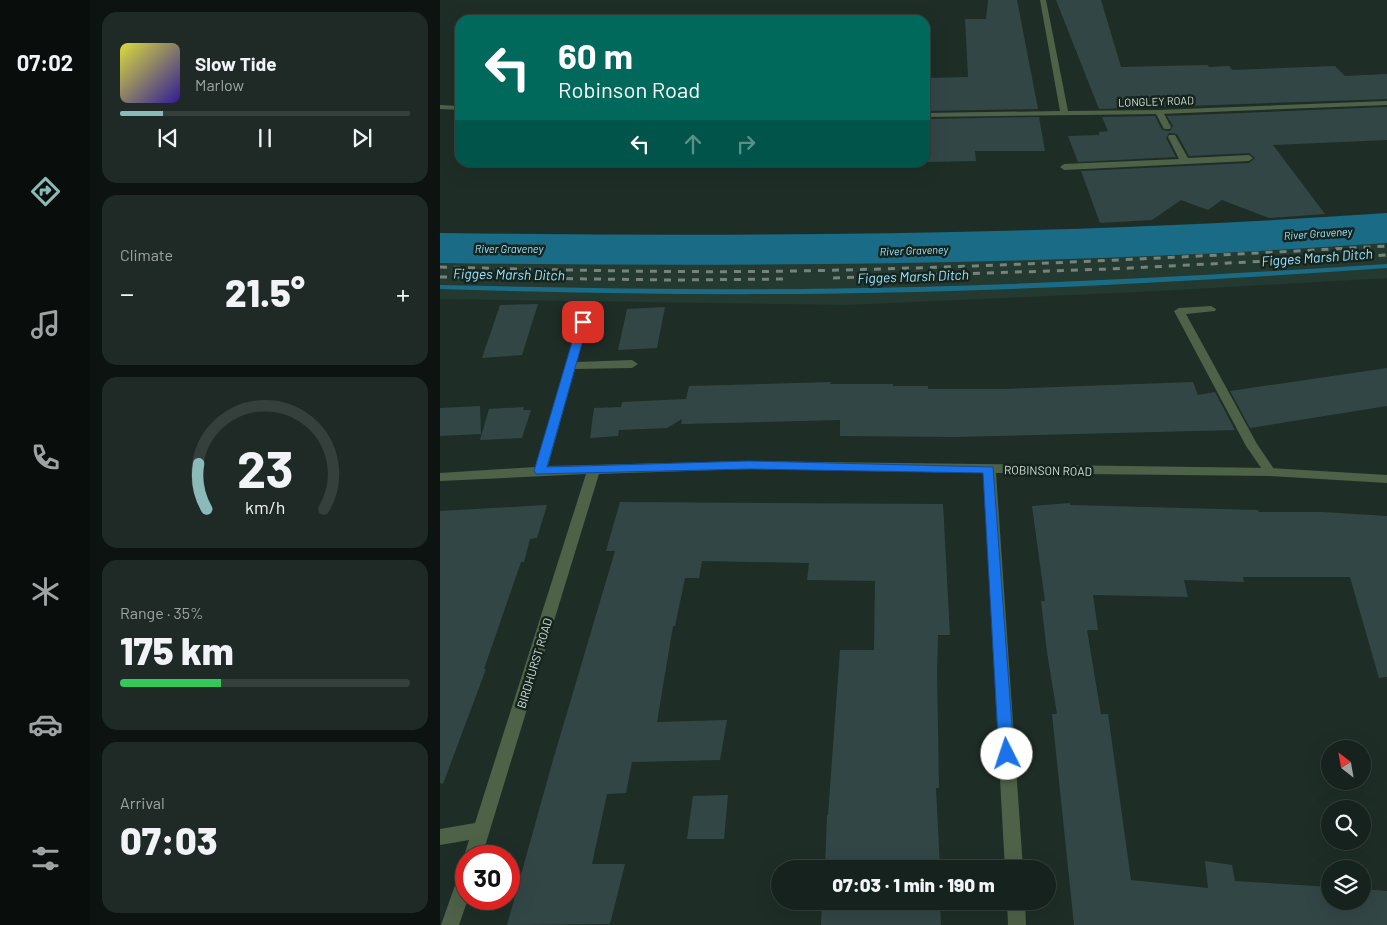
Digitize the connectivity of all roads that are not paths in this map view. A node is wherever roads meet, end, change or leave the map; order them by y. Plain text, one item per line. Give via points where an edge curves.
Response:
1 (1043, 0) edge
2 (1387, 103) edge
3 (440, 107) edge
4 (455, 108) edge
5 (1160, 112) junction
6 (1065, 114) junction
7 (930, 115) edge
8 (1167, 126) dead end
9 (1172, 136) dead end
10 (1249, 158) dead end
11 (1185, 161) junction
12 (1064, 167) dead end
13 (1211, 309) dead end
14 (583, 322) dead end
15 (632, 364) dead end
16 (569, 366) junction
17 (594, 469) junction
18 (989, 469) junction
19 (540, 471) junction
20 (1270, 472) junction
21 (440, 477) edge
22 (1387, 479) edge
23 (482, 830) junction
24 (440, 837) edge
25 (477, 845) edge
26 (1013, 860) edge
27 (455, 910) edge
28 (1017, 910) edge
29 (450, 925) edge
30 (1018, 925) edge

1 - 6 street
2 - 5 street, LONGLEY ROAD
3 - 4 street
5 - 6 street, LONGLEY ROAD
5 - 8 street
6 - 7 street, LONGLEY ROAD
9 - 11 street
10 - 11 street
11 - 12 street
13 - 20 street via 1179,312 1252,446
14 - 16 street
15 - 16 street
16 - 19 street
17 - 18 street, ROBINSON ROAD via 759,465
17 - 19 street, ROBINSON ROAD
17 - 23 street, BIRDHURST ROAD
18 - 20 street, ROBINSON ROAD
18 - 26 street
19 - 21 street, ROBINSON ROAD
20 - 22 street, ROBINSON ROAD
23 - 24 street
23 - 25 street, BIRDHURST ROAD
27 - 29 street
28 - 30 street

